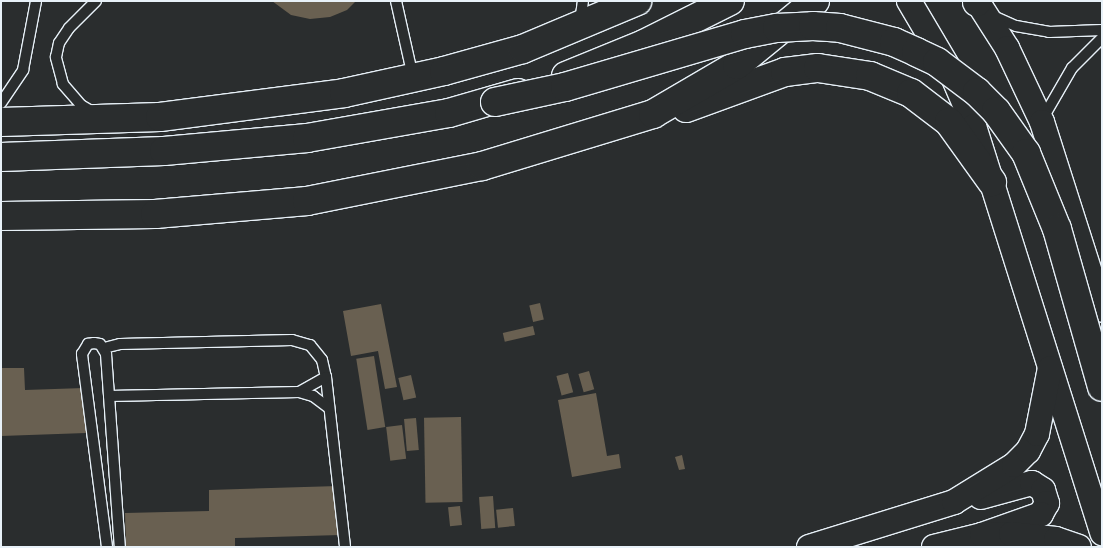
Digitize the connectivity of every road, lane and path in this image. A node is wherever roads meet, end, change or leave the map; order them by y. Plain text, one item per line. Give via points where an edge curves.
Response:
1 (36, 1) edge
2 (96, 1) edge
3 (396, 1) edge
4 (583, 1) edge
5 (637, 1) edge
6 (730, 1) edge
7 (815, 1) edge
8 (909, 1) edge
9 (979, 4) edge
10 (578, 28) junction
11 (1102, 30) edge
12 (1102, 38) edge
13 (413, 78) junction
14 (495, 102) junction
15 (1, 103) edge
16 (652, 114) junction
17 (107, 120) junction
18 (1, 122) edge
19 (1042, 122) junction
20 (1, 158) edge
21 (992, 182) junction
22 (1, 216) edge
23 (1102, 310) edge
24 (104, 348) junction
25 (1051, 364) junction
26 (326, 377) junction
27 (1102, 387) edge
28 (299, 392) junction
29 (109, 396) junction
30 (330, 408) junction
31 (954, 502) junction
32 (1102, 533) edge
33 (982, 536) junction
34 (107, 547) edge
35 (120, 547) edge
36 (345, 547) edge
37 (808, 547) edge
38 (934, 547) edge
39 (1079, 547) edge

1 - 15 lane via 24,70
2 - 17 lane via 80,14 59,43 58,72 63,84 81,105
3 - 13 lane
4 - 10 lane
5 - 10 main road
6 - 14 main road, bridge via 644,44
7 - 16 main road via 737,65
8 - 21 street via 938,46 960,90
9 - 11 lane via 1016,26 1049,32
9 - 19 street via 1007,48
10 - 13 main road via 484,61
12 - 19 lane via 1072,68
13 - 17 main road via 283,104
14 - 20 main road via 355,131 259,144
14 - 27 main road, bridge via 565,87 745,34 777,28 840,28 894,42 916,52 944,66 977,92 996,111 1026,153 1057,229
16 - 21 main road via 712,101 785,72 818,68 842,70 889,82 931,106 965,141
16 - 22 main road via 482,166 308,201 155,214
17 - 18 main road
19 - 23 street
21 - 25 street
24 - 26 lane via 120,344 301,341 317,351
24 - 29 lane
24 - 34 lane via 100,344 88,344 82,354
25 - 31 street via 1037,434 1028,452 999,476
25 - 32 street
26 - 28 lane
26 - 30 lane
28 - 29 lane
28 - 30 lane via 313,396
29 - 35 lane
30 - 36 lane
31 - 33 street via 998,493 1019,484 1032,483 1043,490 1047,503 1041,514
31 - 37 street
33 - 38 street
33 - 39 street via 1034,536

